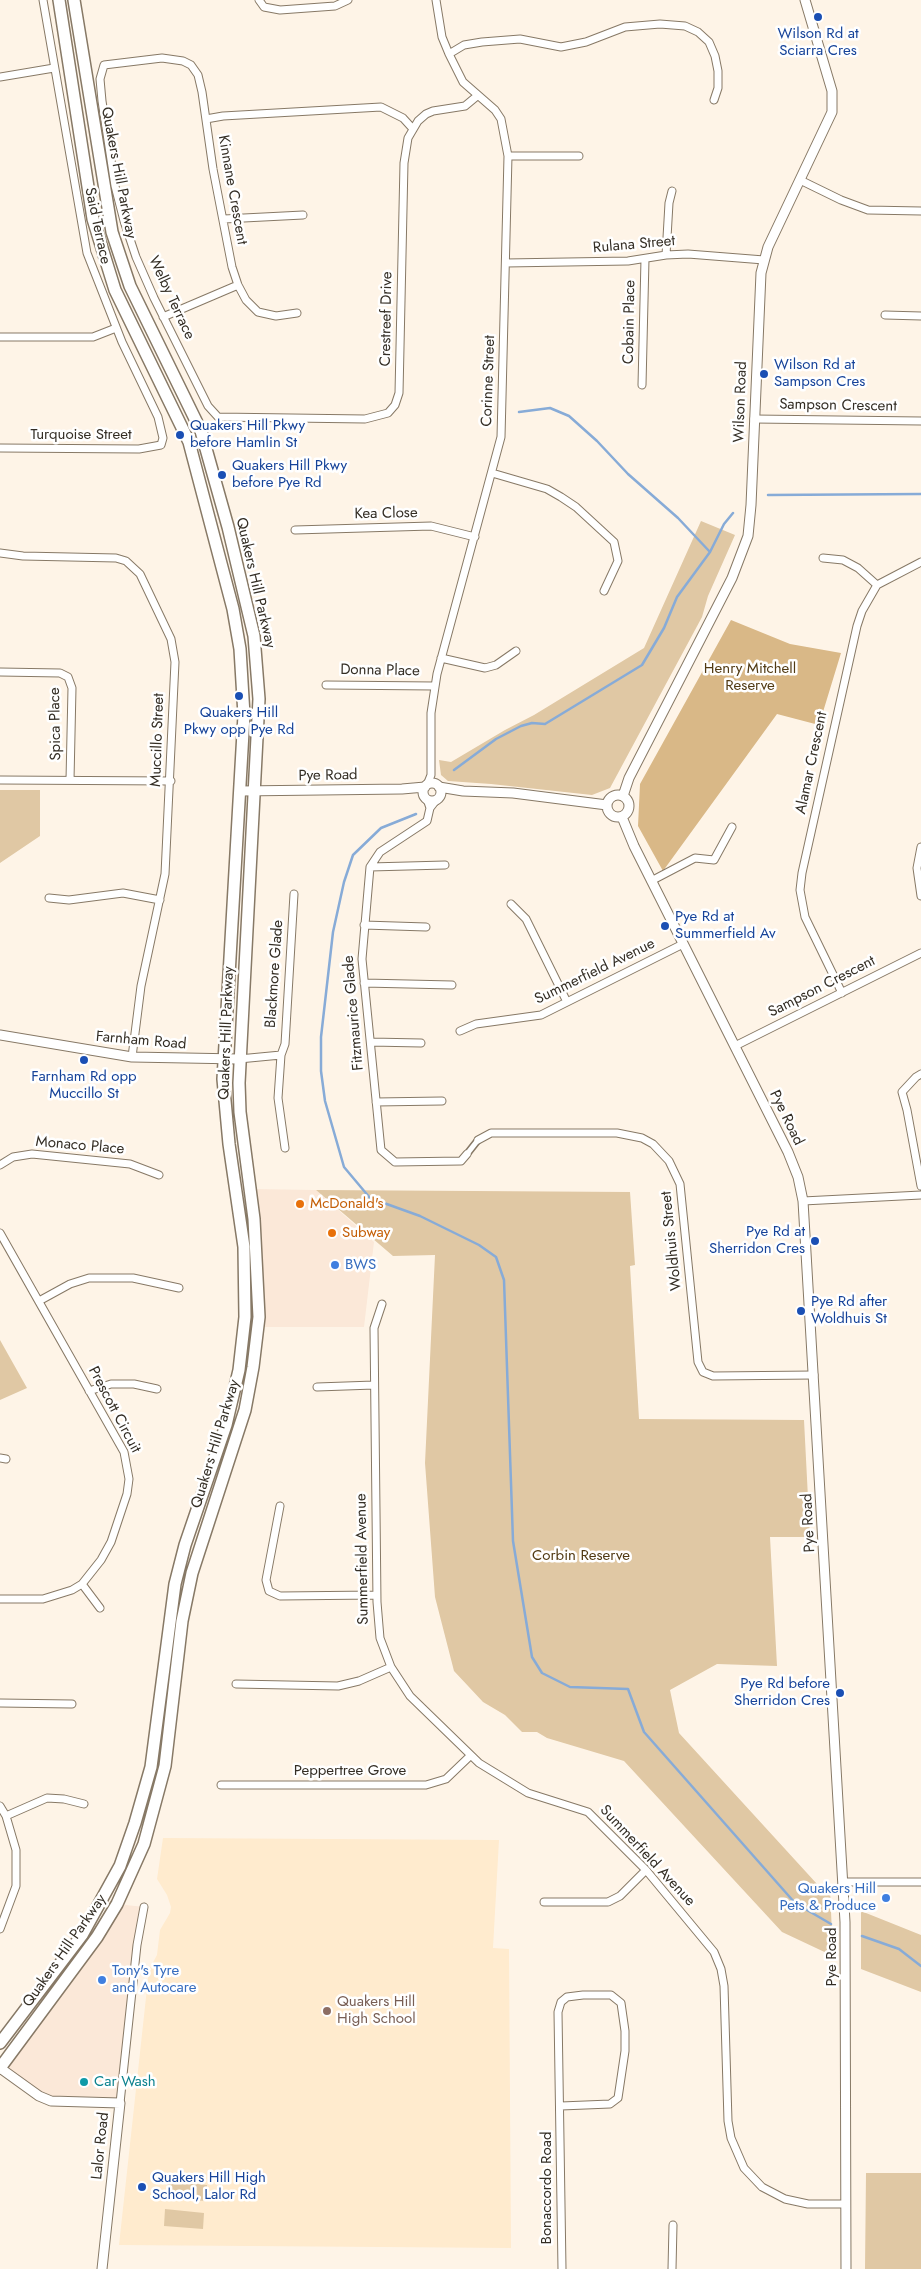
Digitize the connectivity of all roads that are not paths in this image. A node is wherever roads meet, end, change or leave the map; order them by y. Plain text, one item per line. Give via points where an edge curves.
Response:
1 (43, 0) edge
2 (59, 0) edge
3 (74, 0) edge
4 (259, 0) edge
5 (436, 0) edge
6 (805, 0) edge
7 (347, 1) edge
8 (449, 54) junction
9 (54, 68) junction
10 (0, 77) edge
11 (477, 96) junction
12 (714, 100) dead end
13 (206, 119) junction
14 (412, 129) junction
15 (508, 156) junction
16 (579, 156) dead end
17 (800, 180) junction
18 (672, 191) dead end
19 (921, 211) edge
20 (303, 215) dead end
21 (224, 219) junction
22 (666, 255) junction
23 (645, 259) junction
24 (764, 260) junction
25 (506, 263) junction
26 (238, 285) junction
27 (297, 314) dead end
28 (885, 316) dead end
29 (921, 316) edge
30 (164, 318) junction
31 (116, 328) junction
32 (0, 337) edge
33 (642, 385) dead end
34 (218, 417) joint
35 (754, 419) junction
36 (921, 421) edge
37 (161, 445) joint
38 (0, 448) edge
39 (492, 473) junction
40 (295, 530) dead end
41 (475, 537) junction
42 (0, 552) edge
43 (823, 558) dead end
44 (921, 562) edge
45 (877, 586) junction
46 (604, 591) dead end
47 (516, 651) dead end
48 (441, 658) junction
49 (0, 672) edge
50 (326, 685) dead end
51 (434, 686) junction
52 (431, 775) junction
53 (0, 780) edge
54 (70, 780) junction
55 (171, 781) junction
56 (426, 786) junction
57 (438, 786) junction
58 (402, 789) junction
59 (240, 791) junction
60 (255, 791) junction
61 (463, 791) junction
62 (623, 796) junction
63 (426, 798) junction
64 (438, 798) junction
65 (607, 805) junction
66 (430, 808) junction
67 (622, 817) junction
68 (732, 827) dead end
69 (921, 847) edge
70 (445, 865) dead end
71 (370, 867) junction
72 (651, 881) junction
73 (294, 894) dead end
74 (921, 896) edge
75 (49, 898) dead end
76 (160, 900) junction
77 (511, 904) dead end
78 (364, 925) junction
79 (426, 928) dead end
80 (683, 944) junction
81 (921, 953) edge
82 (364, 983) junction
83 (452, 985) dead end
84 (842, 993) junction
85 (568, 1002) junction
86 (460, 1031) dead end
87 (0, 1035) edge
88 (371, 1042) junction
89 (421, 1043) dead end
90 (735, 1046) junction
91 (132, 1057) junction
92 (239, 1059) junction
93 (281, 1059) junction
94 (223, 1060) junction
95 (921, 1074) edge
96 (442, 1101) dead end
97 (376, 1102) junction
98 (478, 1140) joint
99 (285, 1148) dead end
100 (468, 1154) joint
101 (0, 1165) edge
102 (159, 1175) dead end
103 (921, 1186) edge
104 (921, 1195) edge
105 (803, 1201) junction
106 (0, 1232) edge
107 (179, 1288) dead end
108 (39, 1301) junction
109 (382, 1304) dead end
110 (703, 1372) junction
111 (814, 1375) junction
112 (697, 1378) dead end
113 (374, 1385) junction
114 (317, 1387) dead end
115 (157, 1389) dead end
116 (89, 1391) junction
117 (280, 1506) dead end
118 (82, 1584) junction
119 (376, 1595) junction
120 (0, 1599) edge
121 (100, 1608) dead end
122 (390, 1667) junction
123 (236, 1684) dead end
124 (0, 1703) edge
125 (72, 1704) dead end
126 (470, 1756) junction
127 (220, 1785) dead end
128 (84, 1804) dead end
129 (0, 1806) edge
130 (6, 1816) junction
131 (646, 1870) junction
132 (843, 1882) junction
133 (921, 1882) edge
134 (544, 1902) dead end
135 (144, 1907) dead end
136 (0, 1929) edge
137 (0, 2043) edge
138 (0, 2068) edge
139 (120, 2103) junction
140 (561, 2106) junction
141 (846, 2204) junction
142 (673, 2225) dead end
143 (102, 2269) edge
144 (562, 2269) edge
145 (672, 2269) edge
146 (846, 2269) edge

1 - 9 street, Said Terrace
2 - 59 main road, Quakers Hill Parkway via 88,194 98,237 118,296 189,442 233,609 243,681
3 - 60 main road, Quakers Hill Parkway via 112,232 130,286 200,431 250,615 259,699
4 - 7 street via 264,8 280,10 335,6
5 - 8 street, Corinne Street via 442,37
6 - 17 street, Wilson Road via 833,105 826,128
8 - 11 street, Corinne Street via 463,82
8 - 12 street via 464,45 482,42 520,39 561,47 586,42 626,27 685,26 709,42 715,56 718,88
9 - 10 street
9 - 31 street, Said Terrace via 86,253
11 - 14 street via 465,106 426,114
11 - 15 street, Corinne Street via 487,102 501,120
13 - 14 street, Kinnane Crescent via 381,107 403,118
13 - 21 street, Kinnane Crescent
13 - 30 street, Welby Terrace via 198,76 191,65 162,58 104,65 100,79 102,101 119,205 136,257
14 - 34 street, Crestreef Drive via 404,163 399,393 395,405 388,413 365,419
15 - 16 street
15 - 25 street, Corinne Street
17 - 19 street via 868,210
17 - 24 street, Wilson Road
18 - 22 street via 668,203
20 - 21 street
21 - 26 street, Kinnane Crescent
22 - 23 street, Rulana Street
22 - 24 street, Rulana Street
23 - 25 street, Rulana Street
23 - 33 street, Cobain Place
24 - 35 street, Wilson Road via 759,296
25 - 39 street, Corinne Street via 502,427
26 - 27 street, Kinnane Crescent via 258,312 276,316
26 - 30 street
28 - 29 street
30 - 34 street, Welby Terrace via 208,406
31 - 32 street via 93,337
31 - 37 street, Said Terrace via 158,417 163,431
35 - 36 street, Sampson Crescent
35 - 62 street, Wilson Road via 751,505 744,548 629,778
37 - 38 street, Turquoise Street via 139,449
39 - 41 street, Corinne Street
39 - 46 street via 561,497 576,506 614,542 618,561
40 - 41 street, Kea Close via 431,526
41 - 48 street, Corinne Street
42 - 55 street, Muccillo Street via 23,556 116,558 126,561 140,574 171,639 175,662
43 - 45 street via 843,560 858,568
44 - 45 street
45 - 84 street, Alamar Crescent via 856,626 800,890 805,917
47 - 48 street via 496,665 485,668
48 - 51 street, Corinne Street
49 - 54 street, Spica Place via 60,673 68,677 72,688
50 - 51 street, Donna Place
51 - 52 street, Corinne Street
52 - 56 street, Corinne Street
52 - 57 street
53 - 54 street
54 - 55 street
55 - 76 street, Muccillo Street via 165,874
56 - 57 street, Pye Road
56 - 58 street, Pye Road
56 - 63 street via 423,793
57 - 61 street, Pye Road
57 - 64 street
58 - 60 street, Pye Road
58 - 63 street, Pye Road
59 - 60 street, Pye Road
59 - 94 main road, Quakers Hill Parkway
60 - 92 main road, Quakers Hill Parkway
61 - 64 street, Pye Road
61 - 65 street, Pye Road via 513,793
62 - 65 street via 613,796
62 - 67 street via 630,808
63 - 64 street, Pye Road
63 - 66 street
64 - 66 street
65 - 67 street via 611,816
66 - 71 street via 426,821 380,852
67 - 72 street, Pye Road
68 - 72 street via 714,860 695,858
69 - 74 street via 917,868
70 - 71 street
71 - 78 street, Fitzmaurice Glade
72 - 80 street, Pye Road
73 - 93 street, Blackmore Glade
75 - 76 street via 69,900 131,893
76 - 91 street, Muccillo Street via 141,986
77 - 85 street via 526,919
78 - 79 street
78 - 82 street, Fitzmaurice Glade
80 - 85 street, Summerfield Avenue
80 - 90 street, Pye Road
81 - 84 street, Sampson Crescent
82 - 83 street
82 - 88 street, Fitzmaurice Glade
84 - 90 street, Sampson Crescent
85 - 86 street, Summerfield Avenue via 532,1017 476,1024
87 - 91 street, Farnham Road
88 - 89 street
88 - 97 street, Fitzmaurice Glade
90 - 105 street, Pye Road via 794,1165
91 - 94 street, Farnham Road
92 - 93 street, Farnham Road
92 - 94 street, Farnham Road
92 - 138 main road, Quakers Hill Parkway via 240,1112 257,1255 259,1317 256,1350 245,1410 190,1580 182,1620 170,1735 159,1790 144,1844 117,1904 97,1937
93 - 99 street, Blackmore Glade via 279,1094
94 - 137 main road, Quakers Hill Parkway via 228,1134 244,1246 244,1333 226,1425 175,1584 151,1766 120,1866 101,1903 82,1935
95 - 103 street via 902,1092
96 - 97 street
97 - 100 street, Fitzmaurice Glade via 381,1150 395,1162 461,1161
98 - 100 street
98 - 110 street, Woldhuis Street via 491,1133 617,1133 642,1138 663,1152 680,1184 698,1362
101 - 102 street, Monaco Place via 13,1157 32,1154 130,1164
104 - 105 street
105 - 111 street, Pye Road
106 - 108 street, Prescott Circuit
107 - 108 street via 133,1278 89,1278
108 - 116 street, Prescott Circuit
109 - 113 street, Summerfield Avenue via 374,1328
110 - 111 street via 713,1376
110 - 112 street
111 - 132 street, Pye Road
113 - 114 street
113 - 119 street, Summerfield Avenue
115 - 116 street via 111,1384
116 - 118 street, Prescott Circuit via 124,1452 129,1479 111,1542
117 - 119 street via 266,1580 269,1591 280,1596
118 - 120 street, Prescott Circuit via 42,1599
118 - 121 street
119 - 122 street, Summerfield Avenue via 380,1638
122 - 123 street via 359,1681 338,1686
122 - 126 street, Summerfield Avenue via 405,1690
124 - 125 street
126 - 127 street, Peppertree Grove via 446,1779 426,1785
126 - 131 street, Summerfield Avenue via 521,1790 593,1815
128 - 130 street via 47,1798
129 - 130 street
130 - 136 street via 16,1850 16,1886
131 - 134 street via 620,1896 608,1902
131 - 141 street, Summerfield Avenue via 714,1952 721,1969 728,2121 730,2138 744,2168 762,2187 784,2199 808,2204
132 - 133 street
132 - 141 street, Pye Road
135 - 139 street, Lalor Road
138 - 139 street via 51,2101
139 - 143 street, Lalor Road
140 - 140 street, Bonaccordo Road via 560,2002 566,1997 611,1995 621,2003 624,2031 625,2051 618,2098 610,2104
140 - 144 street, Bonaccordo Road
141 - 146 street, Pye Road
142 - 145 street

